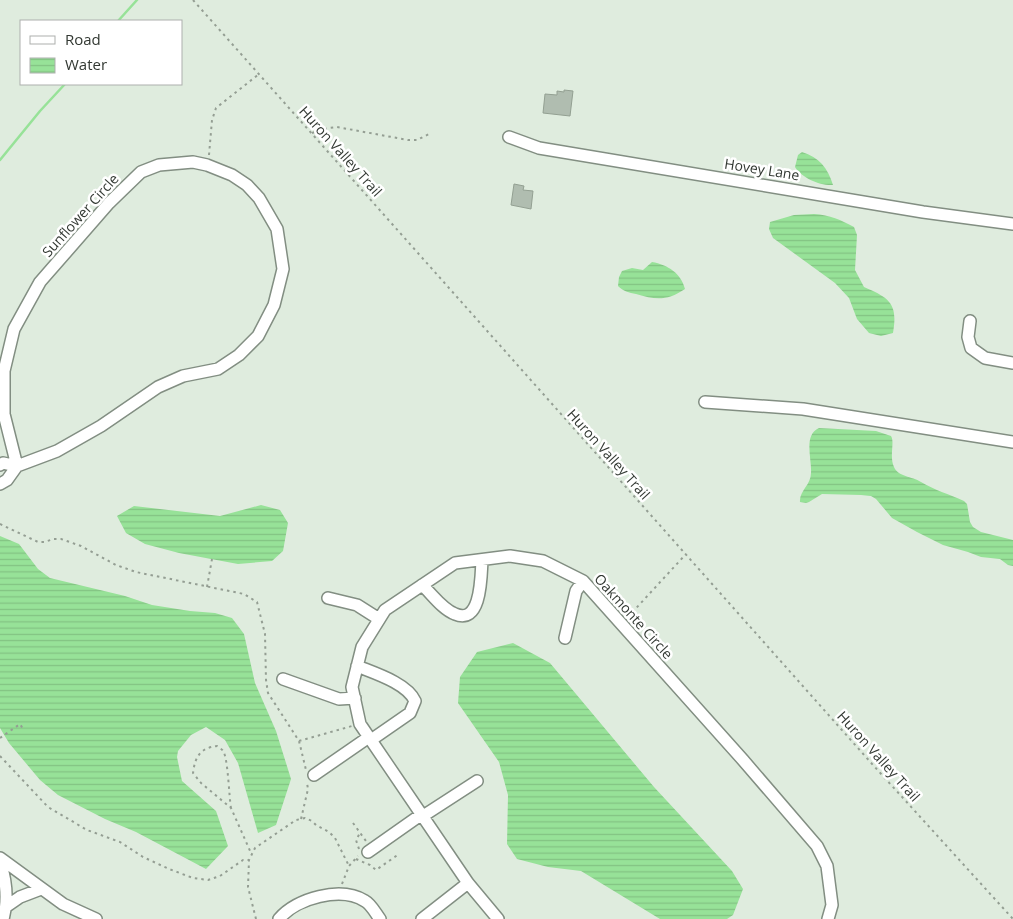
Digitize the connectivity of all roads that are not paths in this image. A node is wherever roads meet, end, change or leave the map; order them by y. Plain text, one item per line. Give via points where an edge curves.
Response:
1 (509, 137) dead end
2 (1013, 224) edge
3 (970, 321) dead end
4 (1013, 363) edge
5 (705, 402) dead end
6 (1013, 442) edge
7 (0, 465) edge
8 (17, 466) junction
9 (0, 484) edge
10 (482, 560) junction
11 (583, 581) junction
12 (422, 585) junction
13 (328, 598) dead end
14 (379, 619) junction
15 (564, 638) dead end
16 (357, 666) junction
17 (283, 679) dead end
18 (355, 698) junction
19 (370, 738) junction
20 (309, 775) road end
21 (478, 781) dead end
22 (423, 815) junction
23 (370, 850) road end
24 (0, 859) edge
25 (468, 883) junction
26 (41, 889) junction
27 (7, 906) junction
28 (3, 919) edge
29 (96, 919) edge
30 (279, 919) edge
31 (380, 919) edge
32 (422, 919) edge
33 (498, 919) edge
34 (828, 919) edge

1 - 2 street, Hovey Lane via 539,148
3 - 4 street via 968,337 971,348 985,358
5 - 6 street via 803,409
7 - 8 street
8 - 8 street, Sunflower Circle via 64,447 158,387 183,376 218,369 239,355 258,336 274,306 283,269 277,230 259,198 247,185 232,175 193,162 159,165 141,172 109,203 40,282 14,329 4,371 4,414
8 - 9 street
10 - 11 street, Oakmonte Circle via 510,556 543,561
10 - 12 street, Oakmonte Circle via 455,563
10 - 12 street via 480,590 474,608 462,616 453,614
11 - 15 street via 576,591
11 - 34 street, Oakmonte Circle via 817,846 827,866 832,905
12 - 14 street, Oakmonte Circle via 385,610
13 - 14 street via 357,605
14 - 16 street, Oakmonte Circle via 362,648
16 - 18 street, Oakmonte Circle via 352,687
16 - 19 street via 384,676 408,692 415,701 410,713
17 - 18 street via 339,700
18 - 19 street, Oakmonte Circle via 360,723
19 - 20 street
19 - 22 street, Oakmonte Circle
21 - 22 street
22 - 23 street
22 - 25 street, Oakmonte Circle
24 - 26 street
24 - 27 street
25 - 32 street
25 - 33 street, Oakmonte Circle
26 - 27 street
26 - 29 street via 63,904
27 - 28 street
30 - 31 street via 306,899 340,894 366,901

